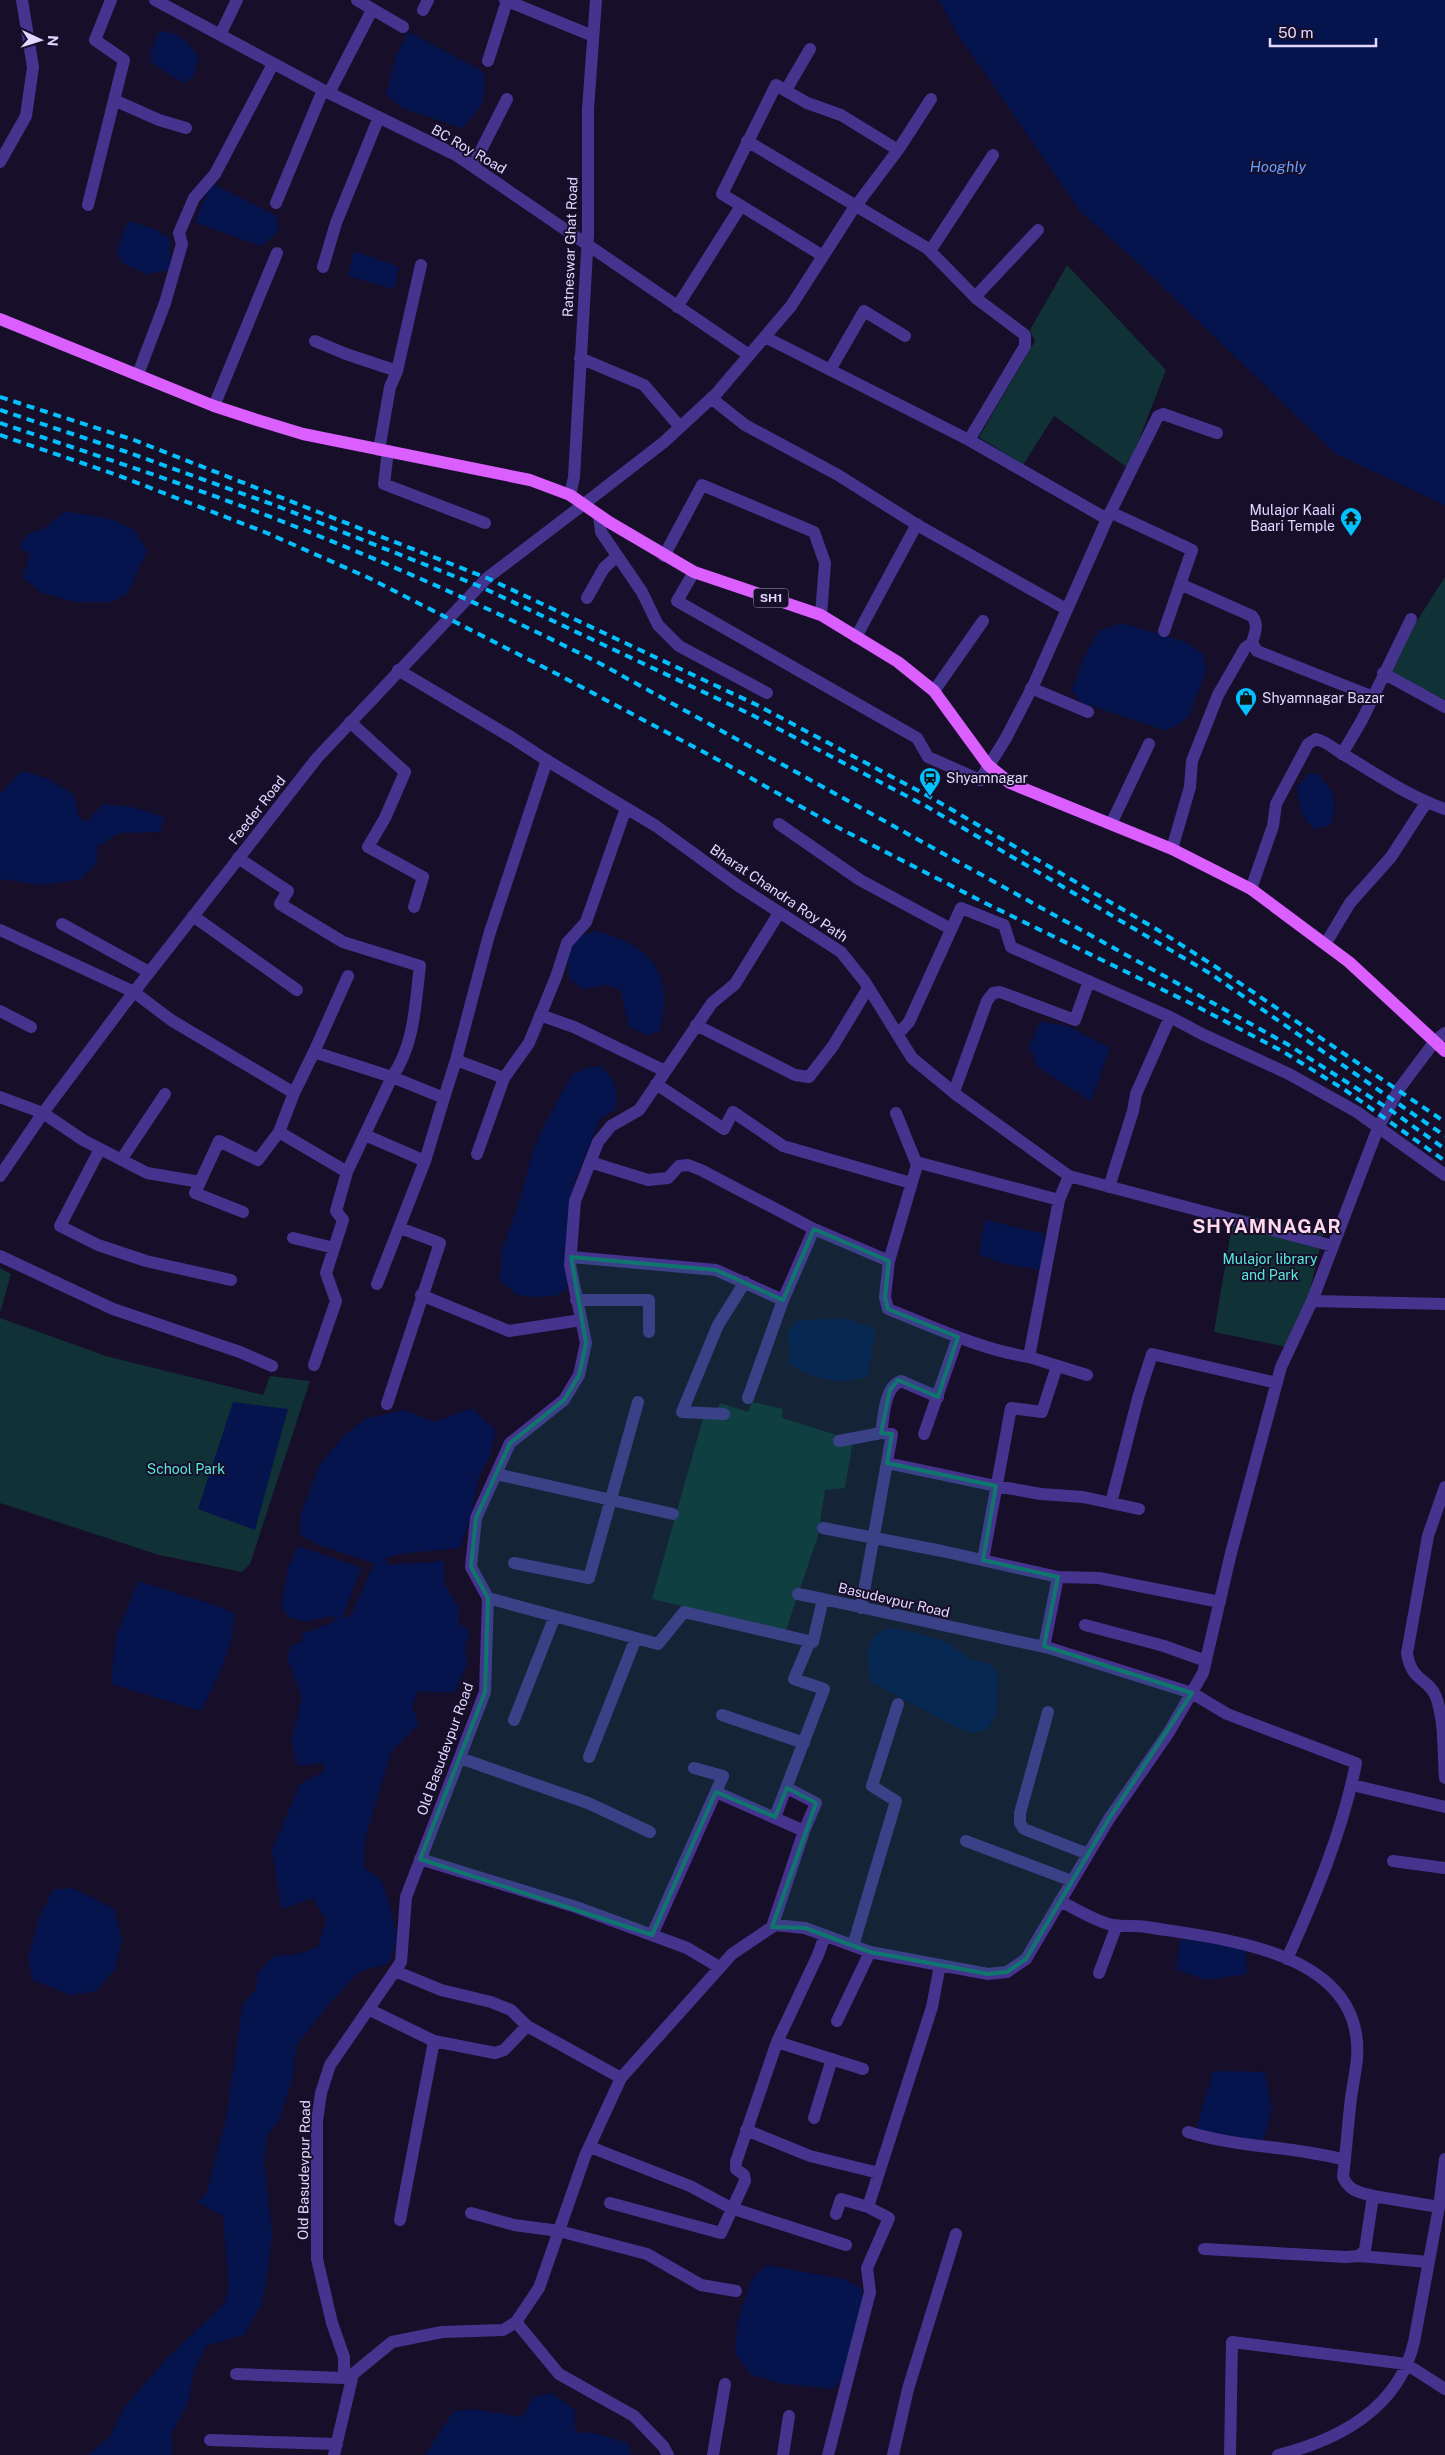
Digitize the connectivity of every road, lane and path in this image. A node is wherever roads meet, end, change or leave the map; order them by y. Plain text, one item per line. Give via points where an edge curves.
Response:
1 (22, 0) edge
2 (111, 0) edge
3 (155, 0) edge
4 (236, 0) edge
5 (357, 0) edge
6 (506, 0) edge
7 (596, 0) edge
8 (372, 10) junction
9 (403, 28) dead end
10 (220, 35) junction
11 (593, 36) junction
12 (810, 49) dead end
13 (488, 61) dead end
14 (273, 64) junction
15 (786, 90) junction
16 (326, 91) junction
17 (507, 99) dead end
18 (931, 99) dead end
19 (114, 100) junction
20 (379, 117) junction
21 (186, 128) dead end
22 (747, 142) junction
23 (898, 150) junction
24 (993, 154) dead end
25 (0, 161) edge
26 (473, 166) junction
27 (276, 203) dead end
28 (88, 205) dead end
29 (741, 206) junction
30 (856, 206) junction
31 (1038, 230) dead end
32 (587, 245) junction
33 (930, 251) junction
34 (277, 253) dead end
35 (823, 256) junction
36 (420, 264) dead end
37 (323, 267) dead end
38 (975, 297) junction
39 (677, 306) junction
40 (0, 319) edge
41 (905, 336) dead end
42 (765, 337) junction
43 (315, 341) dead end
44 (749, 355) junction
45 (580, 358) junction
46 (830, 370) junction
47 (398, 371) junction
48 (138, 374) junction
49 (711, 398) junction
50 (214, 406) junction
51 (680, 426) junction
52 (1217, 432) dead end
53 (969, 440) junction
54 (384, 450) junction
55 (570, 495) junction
56 (584, 504) junction
57 (599, 514) junction
58 (1108, 516) junction
59 (485, 523) dead end
60 (917, 524) junction
61 (617, 556) junction
62 (664, 556) junction
63 (694, 572) junction
64 (1180, 584) junction
65 (587, 598) dead end
66 (1066, 609) junction
67 (821, 615) junction
68 (1411, 619) dead end
69 (983, 622) dead end
70 (1164, 631) dead end
71 (856, 637) junction
72 (1252, 643) junction
73 (398, 670) junction
74 (1383, 673) junction
75 (1031, 688) junction
76 (934, 692) junction
77 (767, 693) dead end
78 (1371, 696) junction
79 (1445, 707) edge
80 (1088, 712) dead end
81 (350, 722) junction
82 (1149, 744) dead end
83 (1342, 754) junction
84 (546, 760) junction
85 (988, 766) junction
86 (1426, 803) junction
87 (626, 808) junction
88 (1445, 809) edge
89 (779, 824) dead end
90 (1111, 824) junction
91 (1172, 849) junction
92 (238, 858) junction
93 (1251, 889) junction
94 (414, 907) dead end
95 (779, 912) junction
96 (193, 916) junction
97 (62, 924) dead end
98 (952, 929) junction
99 (0, 930) edge
100 (1326, 943) junction
101 (149, 972) junction
102 (348, 976) dead end
103 (1089, 981) junction
104 (868, 988) junction
105 (297, 990) dead end
106 (134, 992) junction
107 (0, 1012) edge
108 (540, 1015) junction
109 (1170, 1017) junction
110 (696, 1024) junction
111 (31, 1027) dead end
112 (898, 1034) junction
113 (1440, 1037) edge
114 (1445, 1051) edge
115 (314, 1052) junction
116 (456, 1060) junction
117 (665, 1071) junction
118 (392, 1077) junction
119 (504, 1078) junction
120 (656, 1084) junction
121 (954, 1092) junction
122 (294, 1093) junction
123 (165, 1094) dead end
124 (0, 1097) edge
125 (444, 1098) junction
126 (43, 1113) junction
127 (896, 1113) dead end
128 (1378, 1128) junction
129 (279, 1132) junction
130 (365, 1135) junction
131 (100, 1149) junction
132 (477, 1154) dead end
133 (121, 1160) junction
134 (424, 1161) junction
135 (590, 1162) junction
136 (917, 1165) junction
137 (347, 1172) junction
138 (1445, 1175) edge
139 (0, 1176) edge
140 (1069, 1176) junction
141 (200, 1182) junction
142 (912, 1183) junction
143 (1108, 1187) junction
144 (1059, 1200) junction
145 (243, 1212) dead end
146 (400, 1228) junction
147 (814, 1229) junction
148 (293, 1238) dead end
149 (1332, 1246) junction
150 (334, 1248) junction
151 (0, 1256) edge
152 (571, 1257) junction
153 (889, 1261) junction
154 (231, 1280) dead end
155 (745, 1282) junction
156 (377, 1284) dead end
157 (421, 1295) junction
158 (576, 1300) junction
159 (783, 1300) junction
160 (1312, 1301) junction
161 (1445, 1304) edge
162 (580, 1320) junction
163 (649, 1332) dead end
164 (958, 1337) junction
165 (1029, 1357) junction
166 (272, 1366) dead end
167 (314, 1366) dead end
168 (1057, 1366) junction
169 (1087, 1375) dead end
170 (1277, 1383) junction
171 (938, 1397) junction
172 (748, 1398) dead end
173 (638, 1402) dead end
174 (386, 1404) dead end
175 (724, 1414) dead end
176 (881, 1432) junction
177 (924, 1434) dead end
178 (839, 1441) dead end
179 (887, 1463) junction
180 (496, 1474) junction
181 (996, 1486) junction
182 (1445, 1487) edge
183 (611, 1498) junction
184 (1111, 1503) junction
185 (1139, 1509) dead end
186 (673, 1514) dead end
187 (824, 1528) dead end
188 (875, 1538) junction
189 (983, 1560) junction
190 (514, 1563) dead end
191 (1058, 1577) junction
192 (798, 1594) dead end
193 (488, 1598) junction
194 (823, 1599) junction
195 (1220, 1602) junction
196 (861, 1608) junction
197 (555, 1616) junction
198 (1085, 1625) dead end
199 (636, 1638) junction
200 (810, 1641) junction
201 (1044, 1647) junction
202 (1206, 1661) junction
203 (1192, 1693) junction
204 (898, 1704) dead end
205 (1048, 1712) dead end
206 (722, 1715) dead end
207 (514, 1720) dead end
208 (804, 1743) junction
209 (590, 1757) dead end
210 (460, 1758) junction
211 (694, 1768) dead end
212 (1445, 1778) edge
213 (1352, 1785) junction
214 (786, 1788) junction
215 (716, 1792) junction
216 (1445, 1807) edge
217 (775, 1817) junction
218 (804, 1831) junction
219 (650, 1832) dead end
220 (966, 1840) dead end
221 (1088, 1854) junction
222 (420, 1859) junction
223 (1393, 1860) dead end
224 (1445, 1868) edge
225 (1072, 1881) junction
226 (1060, 1901) junction
227 (1117, 1925) junction
228 (772, 1927) junction
229 (652, 1935) junction
230 (824, 1935) junction
231 (853, 1946) junction
232 (870, 1952) junction
233 (1287, 1959) junction
234 (940, 1965) junction
235 (719, 1967) junction
236 (395, 1972) junction
237 (1100, 1973) dead end
238 (370, 2010) junction
239 (837, 2021) dead end
240 (527, 2026) junction
241 (434, 2041) junction
242 (777, 2042) junction
243 (832, 2059) junction
244 (863, 2069) dead end
245 (621, 2078) junction
246 (814, 2118) dead end
247 (746, 2130) junction
248 (1188, 2132) dead end
249 (590, 2146) junction
250 (1445, 2159) edge
251 (1345, 2160) junction
252 (879, 2173) junction
253 (1373, 2196) junction
254 (1441, 2199) edge
255 (610, 2203) dead end
256 (868, 2207) junction
257 (731, 2208) junction
258 (471, 2213) dead end
259 (836, 2214) dead end
260 (400, 2220) dead end
261 (559, 2231) junction
262 (956, 2234) dead end
263 (846, 2245) dead end
264 (1204, 2249) dead end
265 (1359, 2256) junction
266 (1429, 2262) junction
267 (736, 2291) dead end
268 (516, 2322) junction
269 (1406, 2364) junction
270 (236, 2374) dead end
271 (349, 2376) junction
272 (725, 2384) dead end
273 (1445, 2389) edge
274 (788, 2416) dead end
275 (210, 2440) dead end
276 (336, 2450) edge
277 (668, 2455) edge
278 (713, 2455) edge
279 (783, 2455) edge
280 (828, 2455) edge
281 (893, 2455) edge
282 (1230, 2455) edge
283 (1278, 2455) edge

1 - 25 street via 32,67 26,116
2 - 19 street via 95,40 124,60
3 - 10 street, BC Roy Road
4 - 10 street
5 - 8 street
6 - 11 street
6 - 13 street
7 - 11 street, Ratneswar Ghat Road
8 - 9 street
8 - 16 street
10 - 14 street, BC Roy Road
11 - 32 street, Ratneswar Ghat Road via 588,109
12 - 15 street
14 - 16 street, BC Roy Road
14 - 48 street via 215,174 194,198 179,233 182,244 165,303
15 - 22 street via 776,85
15 - 23 street via 807,103 841,115
16 - 20 street, BC Roy Road
16 - 27 street
17 - 26 street
18 - 23 street, Feeder Road
19 - 21 street
19 - 28 street
20 - 26 street, BC Roy Road
20 - 37 street via 336,223
22 - 29 street via 722,194
22 - 30 street
23 - 30 street, Feeder Road
24 - 33 street
26 - 32 street, BC Roy Road
29 - 35 street
29 - 39 street
30 - 33 street
30 - 35 street, Feeder Road
31 - 38 street
32 - 39 street, BC Roy Road
32 - 45 street, Ratneswar Ghat Road
33 - 38 street
34 - 50 street
35 - 42 street, Feeder Road via 792,306
36 - 47 street
38 - 53 street via 1021,331 1025,335 1025,346
39 - 44 street, BC Roy Road
40 - 48 main road, SH1
41 - 46 street via 864,311
42 - 44 street, Feeder Road
42 - 46 street
43 - 47 street
44 - 49 street, Feeder Road
45 - 51 street via 644,385
45 - 55 street, Ratneswar Ghat Road via 574,477
46 - 53 street
47 - 54 street via 390,387
48 - 50 main road, SH1
49 - 51 street, Feeder Road
49 - 60 street via 745,425 838,475
50 - 54 main road, SH1 via 303,434
51 - 56 street, Feeder Road
52 - 58 street via 1160,414
53 - 58 street
54 - 55 main road, SH1 via 530,480
54 - 59 street via 384,484
55 - 56 main road, SH1
56 - 57 main road, SH1
56 - 73 street, Feeder Road via 487,578
57 - 61 street via 601,532
57 - 62 main road, SH1
58 - 64 street via 1192,550
58 - 66 street
60 - 66 street
60 - 71 street
61 - 65 street via 604,568
61 - 77 street via 642,592 658,625 680,646
62 - 63 main road, SH1
62 - 67 street via 702,485 814,532 825,563
63 - 67 main road, SH1
63 - 85 street via 677,601 917,738 928,757 980,780
64 - 70 street
64 - 72 street via 1252,616 1257,628
66 - 75 street
67 - 71 main road, SH1
68 - 74 street
69 - 76 street
71 - 76 main road, SH1 via 898,662
72 - 78 street via 1257,651
72 - 91 street via 1245,648 1218,694 1192,761 1190,787
73 - 81 street, Feeder Road
73 - 84 street, Bharat Chandra Roy Path
74 - 78 street
74 - 79 street
75 - 80 street
75 - 85 street
76 - 85 main road, SH1
78 - 83 street via 1362,720
81 - 92 street, Feeder Road via 317,758
81 - 94 street via 405,772 368,847 423,877
82 - 90 street
83 - 86 street
83 - 93 street via 1325,741 1316,739 1308,744 1276,804 1273,826
84 - 87 street, Bharat Chandra Roy Path
84 - 116 street via 489,935
85 - 90 main road, SH1 via 1017,786
86 - 88 street
86 - 100 street via 1391,857 1350,903
87 - 95 street, Bharat Chandra Roy Path
87 - 108 street via 586,922 567,943
89 - 98 street via 860,880
90 - 91 main road, SH1
91 - 93 main road, SH1
92 - 96 street, Feeder Road
92 - 118 street via 288,891 280,904 343,942 420,966 410,1038 402,1063
93 - 100 main road, SH1
95 - 104 street, Bharat Chandra Roy Path via 841,952
95 - 110 street via 735,984 712,1003
96 - 101 street, Feeder Road
96 - 105 street
97 - 101 street
98 - 103 street via 961,908 1004,925 1011,947
98 - 112 street via 909,1022
99 - 106 street
100 - 113 main road, SH1
101 - 106 street, Feeder Road
102 - 115 street
103 - 109 street
103 - 121 street via 1075,1020 1000,992 993,993 987,1001
104 - 110 street via 809,1077 794,1075
104 - 112 street, Bharat Chandra Roy Path
106 - 122 street via 171,1020
106 - 126 street, Feeder Road
107 - 111 street
108 - 117 street via 574,1026
108 - 119 street via 529,1043
109 - 128 street via 1289,1074 1357,1112
109 - 143 street via 1136,1094
110 - 117 street
112 - 121 street, Bharat Chandra Roy Path via 912,1058
113 - 114 main road, SH1
113 - 128 street via 1399,1089
115 - 118 street
115 - 122 street
116 - 119 street
116 - 125 street
117 - 120 street
118 - 125 street
118 - 130 street
119 - 132 street
120 - 135 street via 639,1110 611,1126 598,1142
120 - 142 street via 724,1129 733,1112 783,1146
121 - 140 street, Bharat Chandra Roy Path
122 - 129 street
123 - 133 street
124 - 126 street
125 - 134 street
126 - 131 street
126 - 139 street, Feeder Road
127 - 136 street
128 - 138 street
128 - 149 street
129 - 137 street
129 - 141 street via 258,1160 219,1141
130 - 134 street
130 - 137 street
131 - 133 street
131 - 154 street via 60,1226 98,1245 146,1261
133 - 141 street via 147,1173
134 - 146 street
135 - 147 street via 648,1180 668,1178 679,1166 688,1165
135 - 152 street via 575,1201
136 - 142 street
136 - 144 street via 924,1164
137 - 150 street via 336,1211 343,1220
140 - 143 street, Bharat Chandra Roy Path
140 - 144 street
141 - 145 street via 195,1193
142 - 153 street
143 - 149 street, Bharat Chandra Roy Path
144 - 165 street
146 - 156 street
146 - 157 street via 440,1243
147 - 153 street
147 - 159 street
148 - 150 street
149 - 160 street
150 - 167 street via 326,1273 336,1301
151 - 166 street via 113,1309
152 - 155 street via 716,1270
152 - 158 street
153 - 164 street via 885,1297 888,1309
155 - 159 street
155 - 175 street via 718,1325 682,1412
157 - 162 street via 509,1331
157 - 174 street
158 - 162 street
158 - 163 street via 649,1300
159 - 172 street
160 - 161 street
160 - 170 street via 1281,1367
162 - 180 street via 586,1343 579,1374 564,1400 510,1443
164 - 165 street via 1000,1352
164 - 171 street
165 - 168 street
168 - 169 street
168 - 181 street via 1042,1412 1011,1408
170 - 184 street via 1152,1354
170 - 195 street
171 - 176 street via 901,1382 895,1384 890,1390
171 - 177 street
173 - 183 street
176 - 178 street
176 - 179 street via 892,1434
179 - 181 street
179 - 188 street
180 - 183 street
180 - 193 street via 476,1518 471,1567
181 - 184 street
181 - 189 street
182 - 212 street via 1428,1536 1407,1653 1414,1674 1435,1695
183 - 186 street
183 - 190 street via 589,1578
184 - 185 street
187 - 188 street
188 - 189 street
188 - 196 street
189 - 191 street
191 - 195 street via 1099,1578
191 - 201 street
192 - 194 street
193 - 197 street
193 - 210 street, Old Basudevpur Road via 485,1692
194 - 196 street, Basudevpur Road
194 - 200 street, Basudevpur Road via 813,1642
195 - 202 street
196 - 201 street, Basudevpur Road
197 - 199 street
197 - 207 street
198 - 202 street
199 - 200 street via 658,1644 684,1612
199 - 209 street
200 - 208 street, Basudevpur Road via 794,1679 824,1689
201 - 203 street, Basudevpur Road
202 - 203 street
203 - 213 street, Basudevpur Road via 1227,1714 1356,1763
203 - 221 street
204 - 231 street via 872,1786 896,1801
205 - 221 street via 1020,1823 1024,1830
206 - 208 street
208 - 214 street
210 - 219 street via 588,1803
210 - 222 street, Old Basudevpur Road
211 - 215 street via 723,1776
213 - 216 street
213 - 233 street via 1326,1863
214 - 217 street
214 - 218 street via 816,1803
215 - 217 street
215 - 229 street
217 - 218 street
218 - 228 street
220 - 225 street
221 - 225 street
222 - 229 street via 576,1907
222 - 236 street, Old Basudevpur Road via 406,1897 402,1962
223 - 224 street
225 - 226 street
226 - 227 street
226 - 234 street via 1026,1959 1007,1972 988,1974
227 - 233 street via 1241,1944
227 - 237 street
228 - 230 street via 805,1928
228 - 235 street via 732,1954
229 - 235 street via 698,1953
230 - 231 street
230 - 242 street via 818,1955
231 - 232 street
232 - 234 street
232 - 239 street
233 - 251 street via 1323,1977 1338,1992 1349,2010 1356,2034 1358,2058
234 - 252 street via 932,2007
235 - 245 street
236 - 238 street, Old Basudevpur Road
236 - 240 street via 441,1990 492,2002 511,2010
238 - 241 street
238 - 271 street, Old Basudevpur Road via 330,2065 317,2121 317,2260 332,2324
240 - 241 street via 504,2050 495,2054
240 - 245 street
241 - 260 street
242 - 243 street
242 - 247 street
243 - 244 street
243 - 246 street
245 - 249 street
247 - 252 street via 810,2156
247 - 257 street via 736,2162 736,2170 744,2175 745,2182
248 - 251 street via 1229,2142 1316,2152
249 - 257 street via 690,2186
249 - 261 street
250 - 254 street
251 - 253 street via 1343,2177 1346,2185 1354,2191
252 - 256 street
253 - 254 street
253 - 265 street via 1366,2250
254 - 266 street
255 - 257 street via 721,2233
256 - 259 street via 841,2199
256 - 280 street via 889,2218 867,2268 870,2292
257 - 263 street
258 - 261 street via 514,2225
261 - 267 street via 646,2254 701,2285
261 - 268 street via 539,2288
262 - 281 street via 908,2389
264 - 265 street
265 - 266 street
266 - 269 street via 1414,2342
268 - 271 street via 503,2330 442,2332 392,2342
268 - 277 street via 559,2374 634,2416
269 - 273 street
269 - 282 street via 1232,2342
269 - 283 street via 1395,2388 1356,2424 1306,2448
270 - 271 street
271 - 276 street, Old Basudevpur Road
272 - 278 street
274 - 279 street
275 - 276 street

